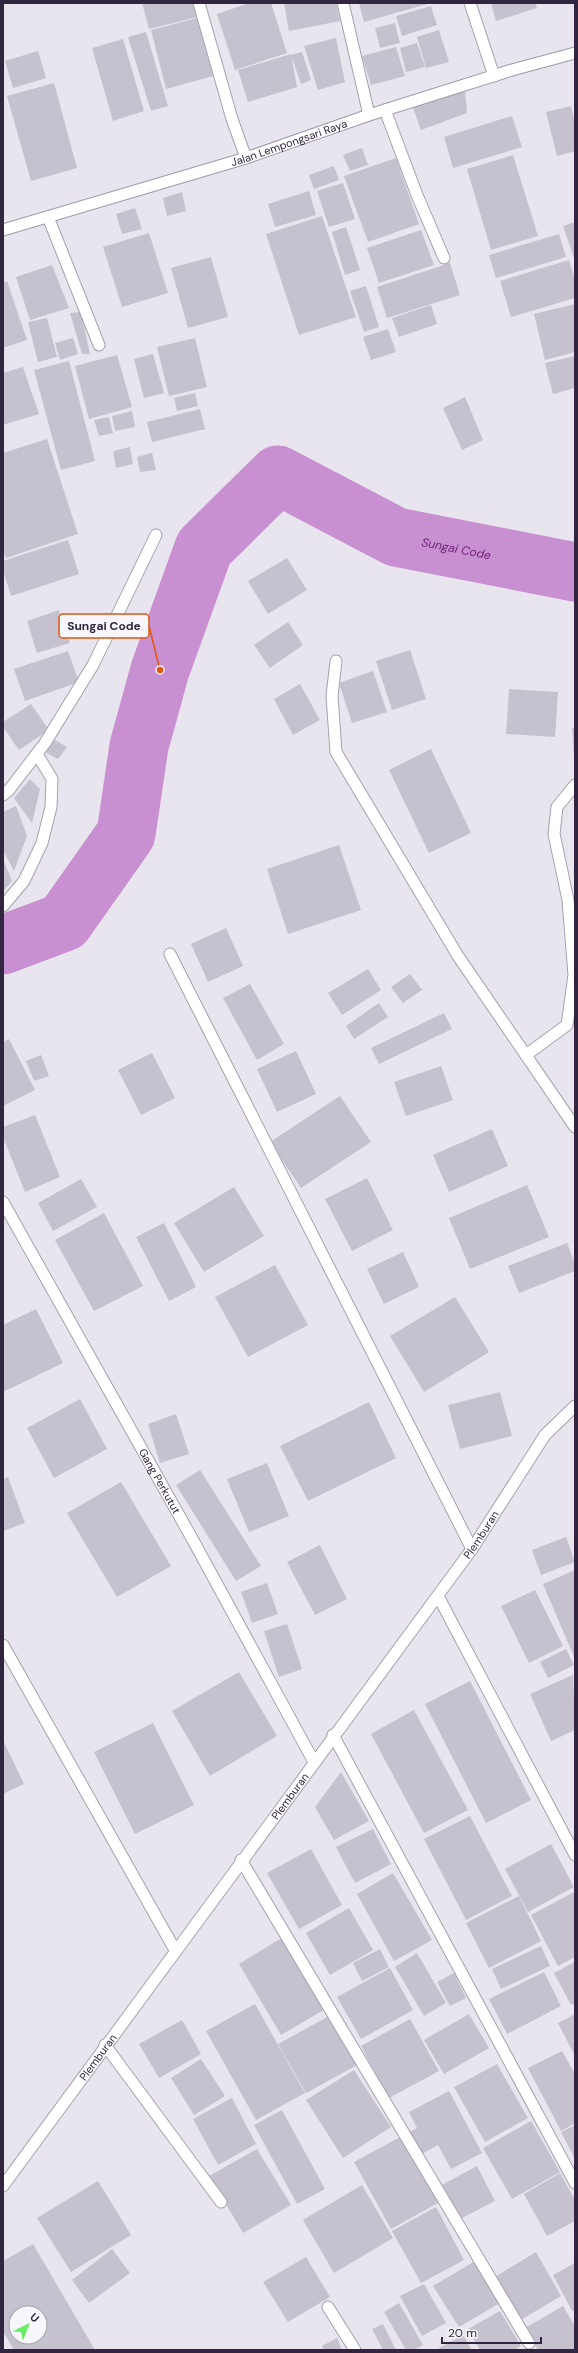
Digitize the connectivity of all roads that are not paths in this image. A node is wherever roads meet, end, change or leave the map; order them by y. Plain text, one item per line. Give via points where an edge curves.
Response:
1 (199, 3) edge
2 (343, 3) edge
3 (470, 3) edge
4 (575, 53) edge
5 (494, 76) junction
6 (385, 110) junction
7 (369, 115) junction
8 (246, 158) junction
9 (48, 216) junction
10 (3, 230) edge
11 (444, 258) dead end
12 (99, 345) dead end
13 (156, 535) dead end
14 (336, 661) dead end
15 (37, 754) junction
16 (575, 785) edge
17 (3, 795) edge
18 (3, 906) edge
19 (170, 954) dead end
20 (526, 1055) junction
21 (575, 1127) edge
22 (3, 1202) edge
23 (575, 1406) edge
24 (472, 1549) junction
25 (438, 1596) junction
26 (3, 1645) edge
27 (334, 1735) junction
28 (314, 1762) junction
29 (575, 1855) edge
30 (241, 1860) junction
31 (175, 1950) junction
32 (106, 2045) junction
33 (575, 2183) edge
34 (3, 2186) edge
35 (221, 2202) dead end
36 (328, 2307) dead end
37 (529, 2343) dead end
38 (355, 2350) edge

1 - 8 street via 232,119
2 - 7 street
3 - 5 street
4 - 5 street, Jalan Lempongsari Raya
5 - 6 street, Jalan Lempongsari Raya
6 - 7 street, Jalan Lempongsari Raya
6 - 11 street
7 - 8 street, Jalan Lempongsari Raya
8 - 9 street, Jalan Lempongsari Raya
9 - 10 street, Jalan Lempongsari Raya
9 - 12 street
13 - 15 street via 93,666
14 - 20 street via 332,696 336,752 458,956
15 - 17 street
15 - 18 street via 52,779 52,807 42,843 24,881
16 - 20 street via 557,807 554,834 568,900 574,975 567,1026
19 - 24 street
20 - 21 street
22 - 28 street, Gang Perkutut
23 - 24 street, Plemburan via 545,1435
24 - 25 street, Plemburan
25 - 27 street, Plemburan
25 - 29 street
26 - 31 street
27 - 28 street, Plemburan
27 - 33 street
28 - 30 street, Plemburan
30 - 31 street, Plemburan
30 - 37 street
31 - 32 street, Plemburan
32 - 34 street, Plemburan
32 - 35 street
36 - 38 street

